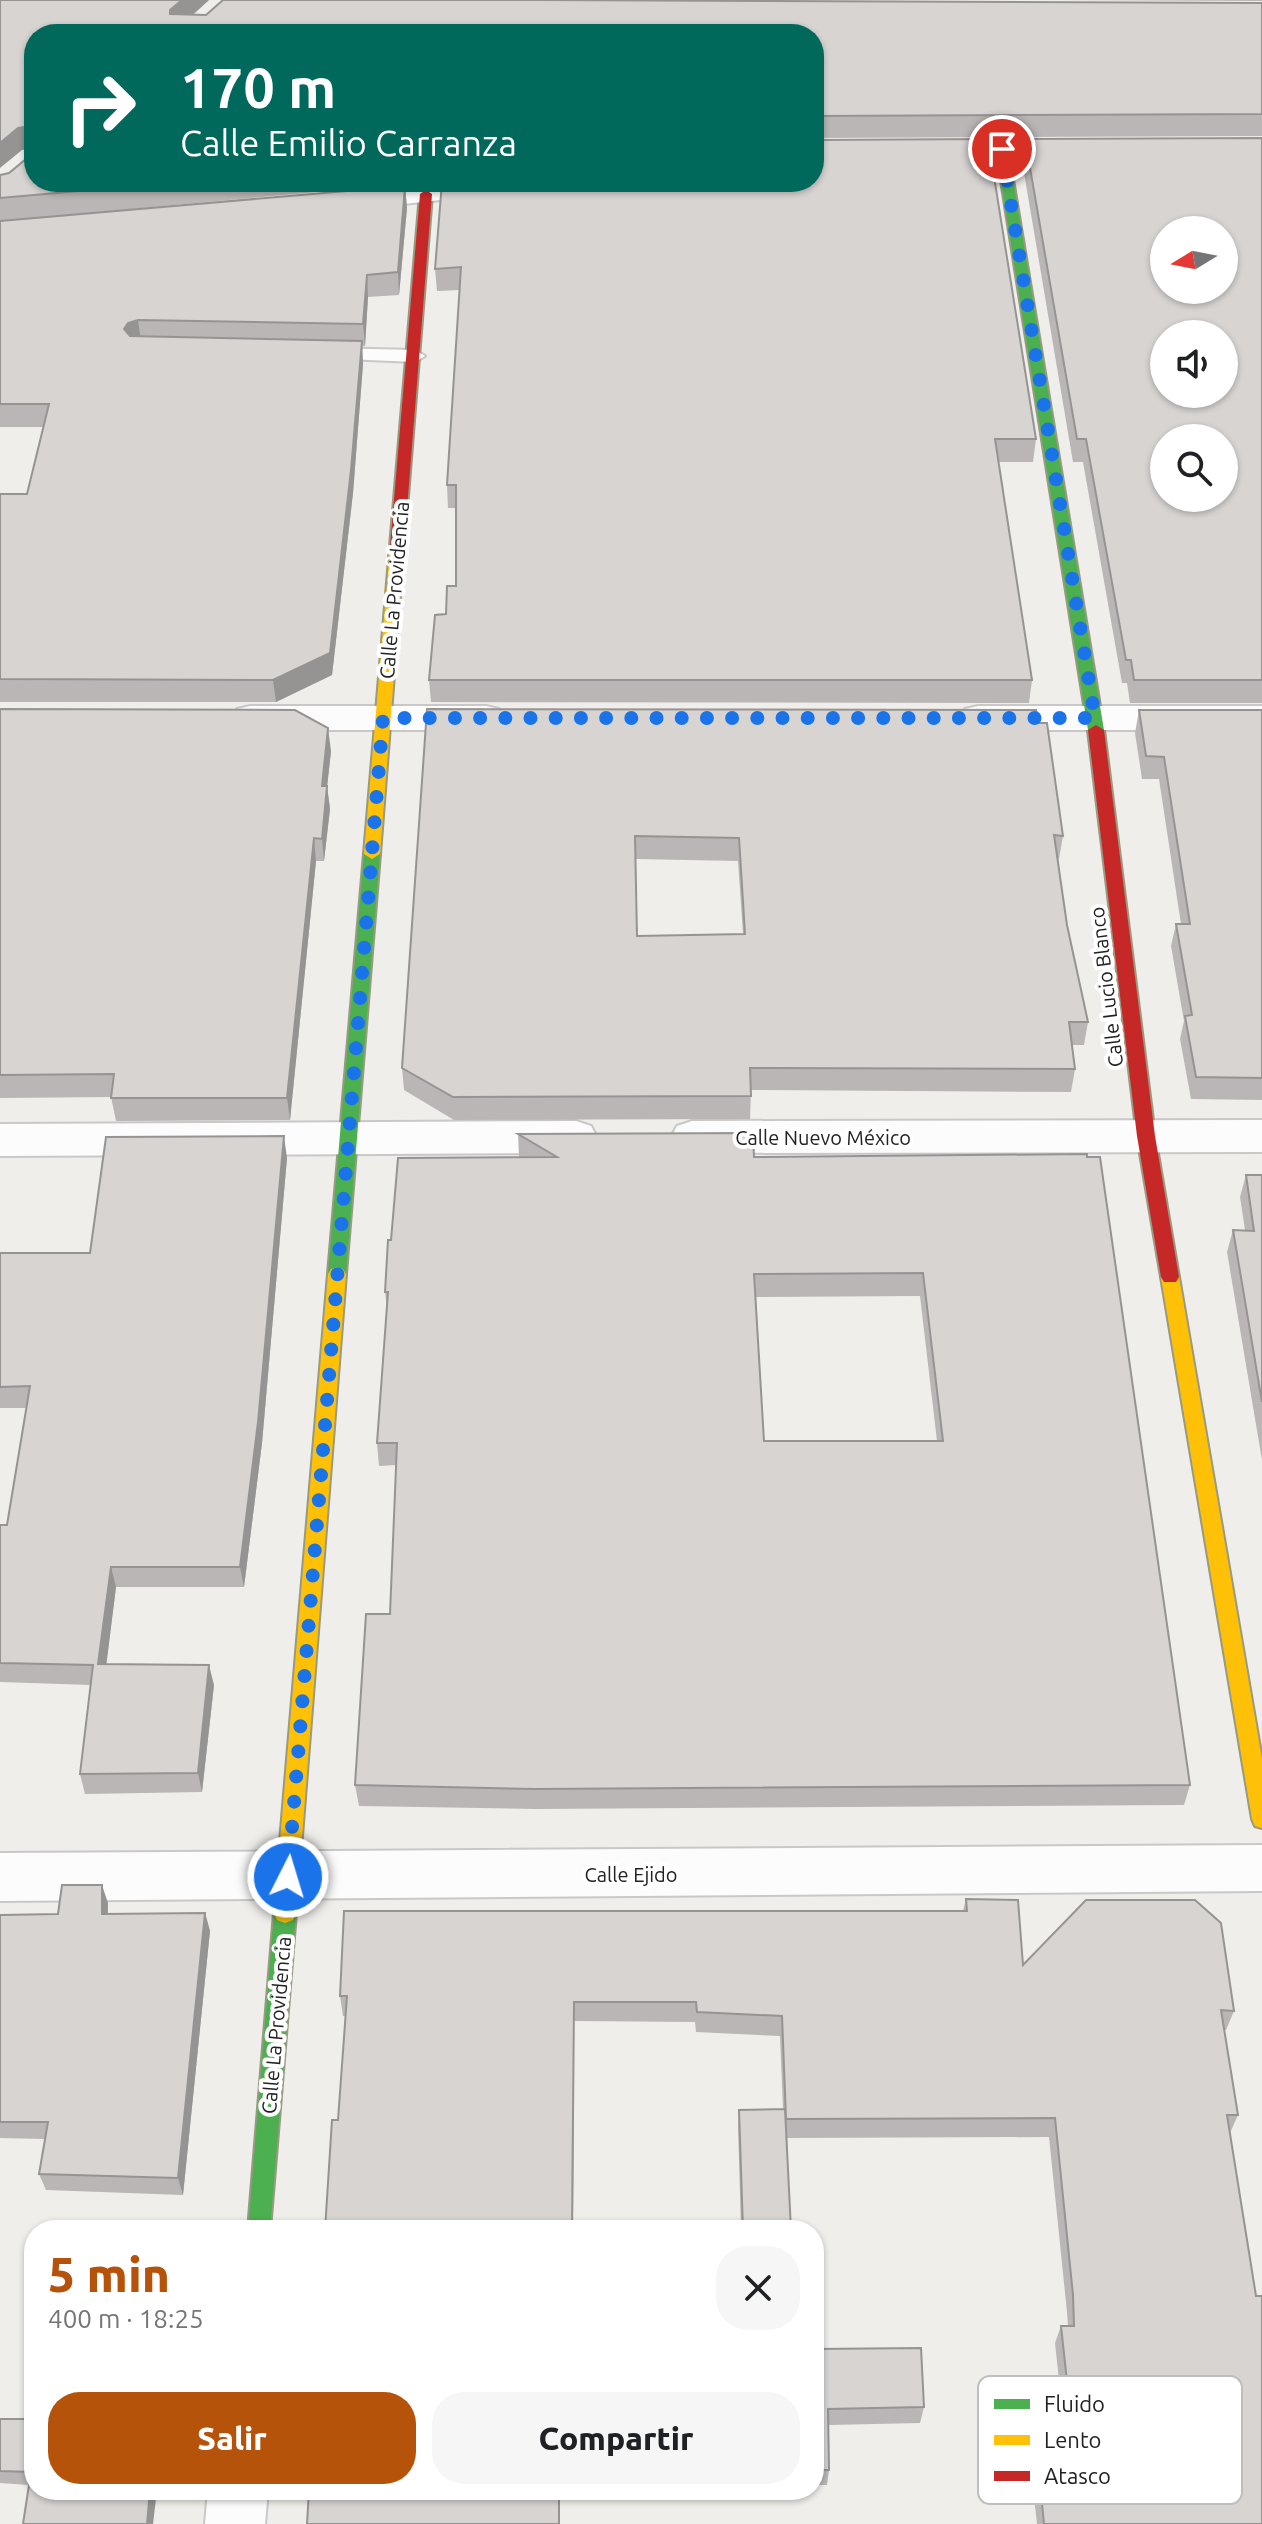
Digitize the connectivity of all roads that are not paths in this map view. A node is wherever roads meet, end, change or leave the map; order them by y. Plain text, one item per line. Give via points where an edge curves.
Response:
1 (970, 149) edge
2 (1002, 149) junction
3 (1032, 149) edge
4 (442, 192) edge
5 (426, 194) junction
6 (316, 204) edge
7 (308, 354) edge
8 (415, 356) junction
9 (223, 718) edge
10 (383, 718) junction
11 (525, 718) edge
12 (937, 718) edge
13 (1095, 718) junction
14 (1262, 718) edge
15 (1146, 1136) junction
16 (1262, 1136) edge
17 (348, 1138) junction
18 (0, 1140) edge
19 (1262, 1819) edge
20 (1262, 1868) edge
21 (0, 1877) edge
22 (288, 1877) junction
23 (260, 2220) edge
24 (237, 2500) edge
25 (235, 2524) edge

1 - 2 street
2 - 3 street
2 - 13 street, Calle Lucio Blanco
4 - 5 street
5 - 6 street
5 - 8 street, Calle La Providencia
7 - 8 lane
8 - 10 street, Calle La Providencia
9 - 10 street
10 - 11 street
10 - 17 street, Calle La Providencia
12 - 13 street
13 - 14 street
13 - 15 street, Calle Lucio Blanco
15 - 16 street, Calle Nuevo México
15 - 17 street, Calle Nuevo México
15 - 19 street, Calle Lucio Blanco
17 - 18 street, Calle Nuevo México
17 - 22 street, Calle La Providencia
20 - 22 street, Calle Ejido
21 - 22 street, Calle Ejido
22 - 23 street, Calle La Providencia
24 - 25 street

